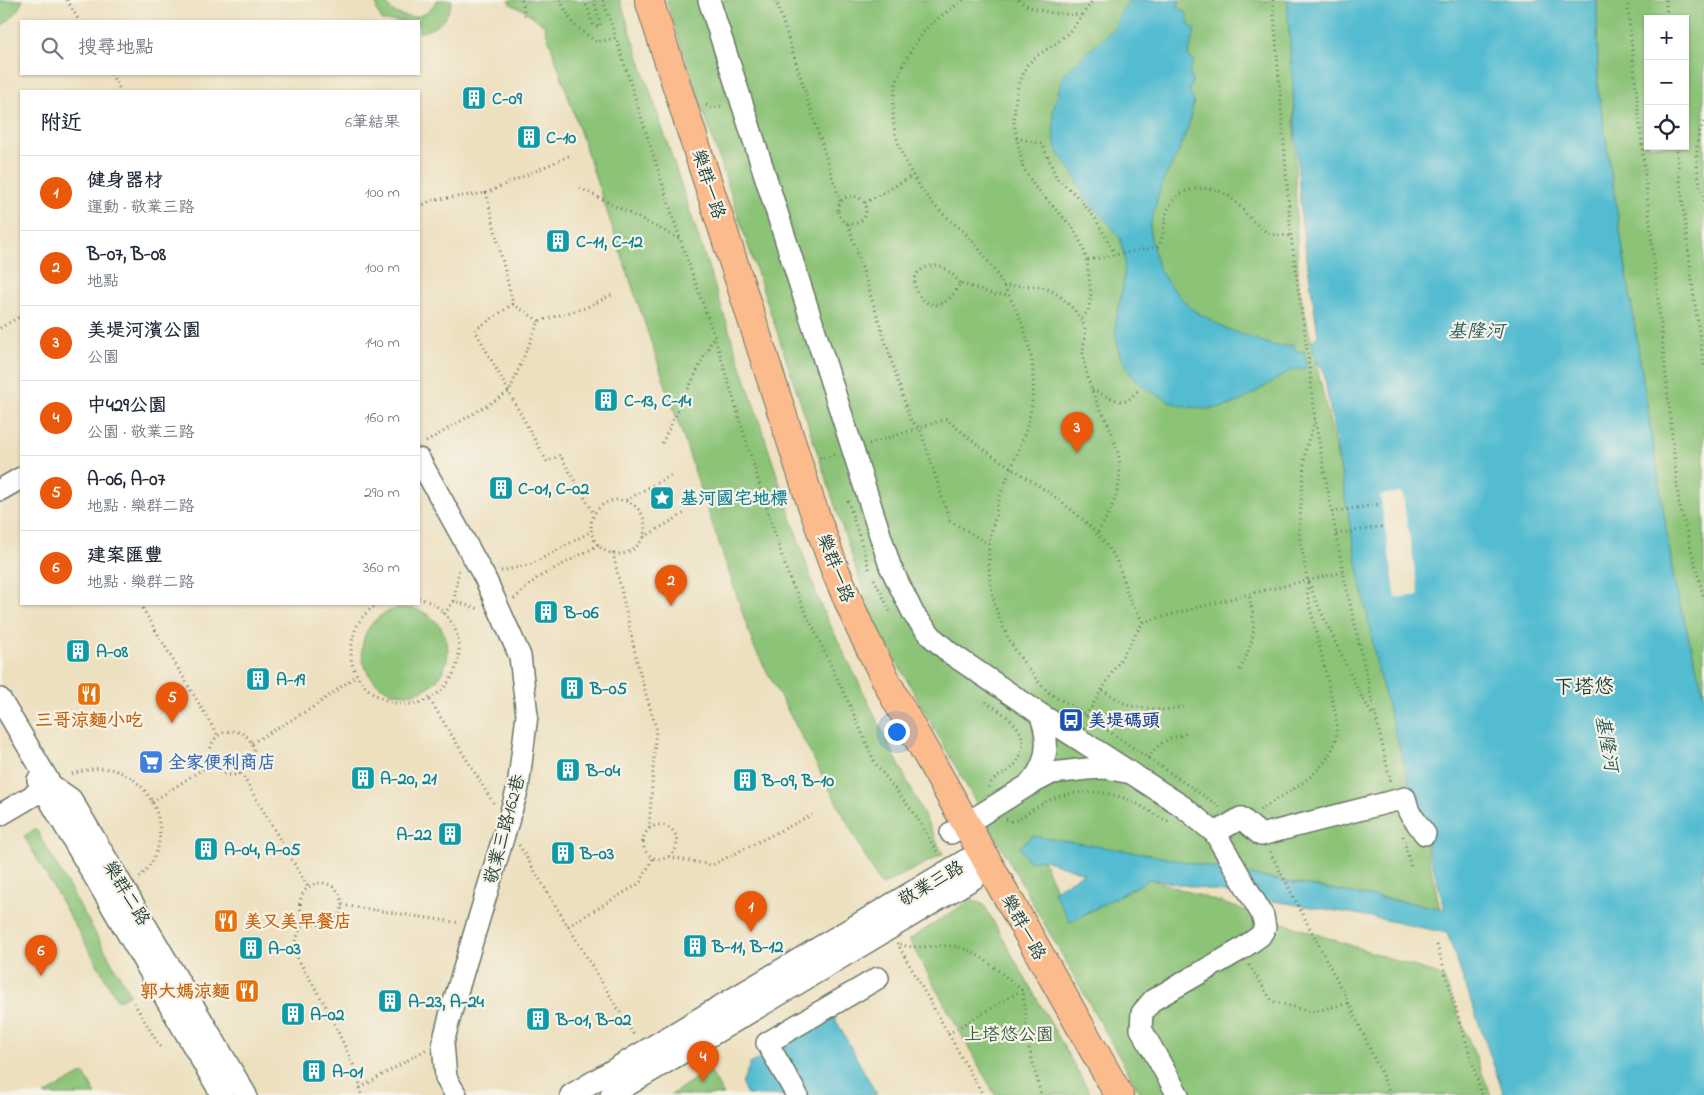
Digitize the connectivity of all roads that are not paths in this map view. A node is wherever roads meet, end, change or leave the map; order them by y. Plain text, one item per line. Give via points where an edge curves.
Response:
1 (630, 0) edge
2 (649, 0) edge
3 (709, 0) edge
4 (420, 454) edge
5 (20, 479) edge
6 (0, 490) edge
7 (0, 699) edge
8 (1040, 714) junction
9 (0, 715) edge
10 (1135, 774) junction
11 (1027, 786) junction
12 (47, 787) junction
13 (0, 815) edge
14 (1215, 833) junction
15 (1425, 834) dead end
16 (952, 838) junction
17 (976, 866) junction
18 (878, 978) dead end
19 (633, 1089) edge
20 (222, 1095) edge
21 (246, 1095) edge
22 (456, 1095) edge
23 (571, 1095) edge
24 (610, 1095) edge
25 (797, 1095) edge
26 (1099, 1095) edge
27 (1119, 1095) edge
28 (1178, 1095) edge

1 - 16 main road, 樂群一路 via 818,577 878,705
2 - 16 main road, 樂群一路 via 835,570 895,698
3 - 8 street via 890,566 914,615 933,638
4 - 22 street, 敬業三路162巷 via 485,578 491,610 520,656 527,716 518,788 444,1043 446,1078
5 - 6 street
7 - 12 street, 樂群二路
8 - 10 street
8 - 11 street via 1046,731 1045,755 1038,775
9 - 12 street, 樂群二路
10 - 11 street via 1106,768 1087,769 1052,773
10 - 14 street
11 - 16 street
12 - 13 street
12 - 20 street, 樂群二路
12 - 21 street, 樂群二路 via 71,799
14 - 15 street via 1241,818 1261,835 1404,798 1409,812
14 - 28 street via 1263,916 1265,928 1260,936 1240,950 1153,1000 1142,1013 1141,1029
16 - 17 main road, 樂群一路
17 - 19 street, 敬業三路
17 - 23 street, 敬業三路
17 - 26 main road, 樂群一路
17 - 27 main road, 樂群一路
18 - 25 street via 767,1043
19 - 24 street, 敬業三路

